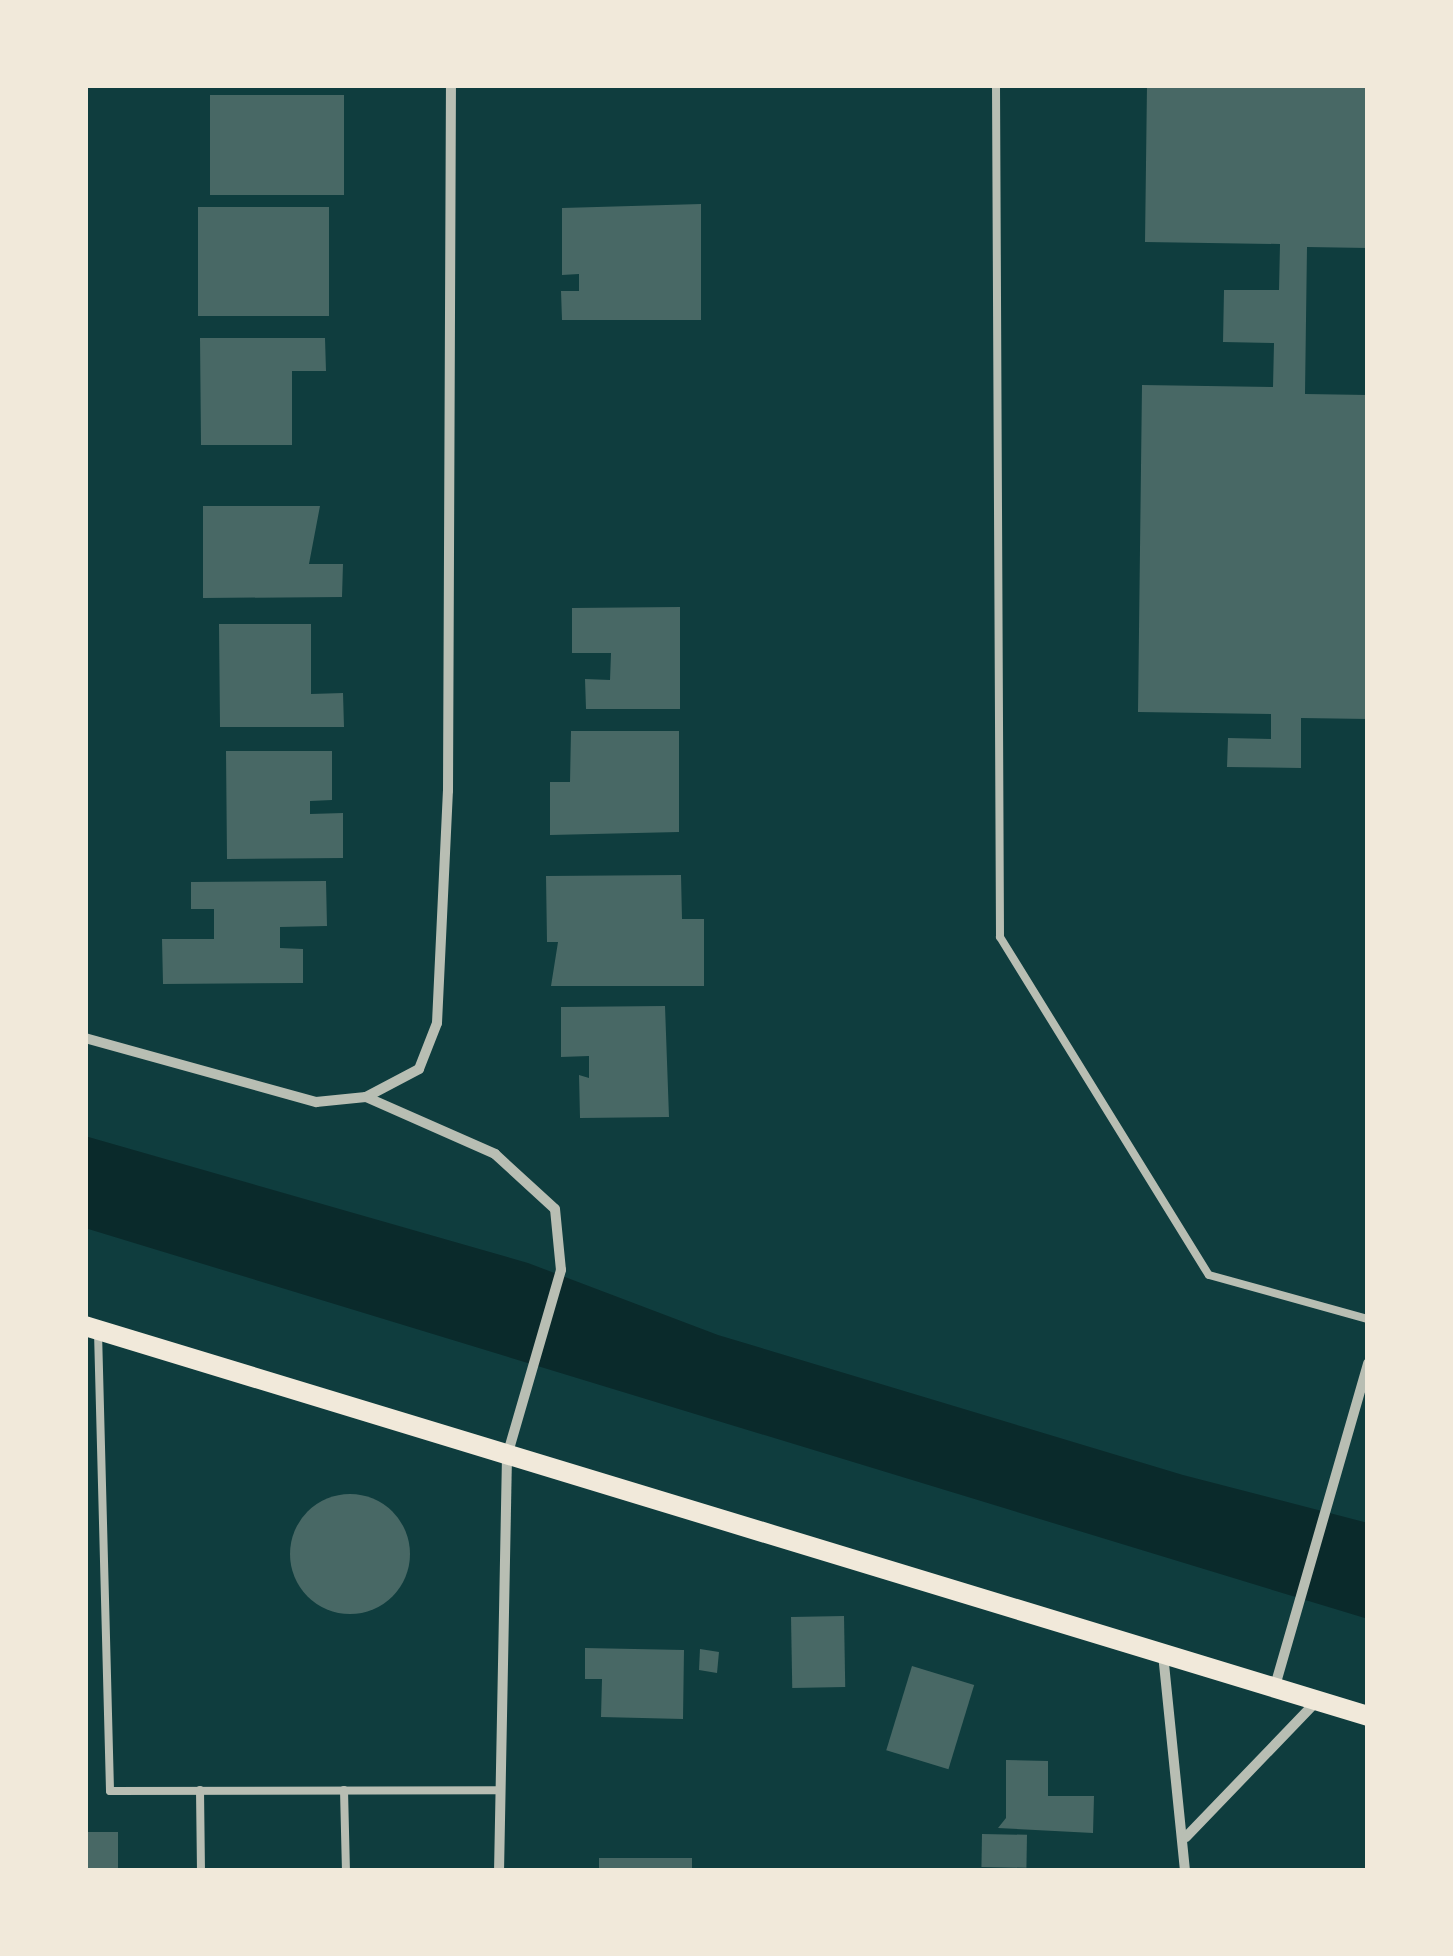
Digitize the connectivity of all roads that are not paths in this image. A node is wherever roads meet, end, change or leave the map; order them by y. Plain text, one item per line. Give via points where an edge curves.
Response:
1 (452, 85) edge
2 (996, 85) edge
3 (85, 1038) edge
4 (366, 1097) junction
5 (1368, 1319) edge
6 (91, 1329) edge
7 (1368, 1363) edge
8 (90, 1435) edge
9 (507, 1456) junction
10 (1160, 1648) junction
11 (1275, 1686) junction
12 (1318, 1700) junction
13 (1368, 1716) edge
14 (200, 1790) junction
15 (344, 1790) junction
16 (501, 1790) junction
17 (1186, 1837) junction
18 (200, 1871) edge
19 (346, 1871) edge
20 (499, 1871) edge
21 (1185, 1871) edge

1 - 4 street via 448,791 437,1023 420,1070
2 - 5 lane via 1000,937 1209,1275
3 - 4 street via 246,1090 316,1102
4 - 9 street via 495,1154 555,1209 561,1270
6 - 8 lane
6 - 9 main road
7 - 11 street
8 - 14 lane via 110,1791
9 - 10 main road
9 - 16 street
10 - 11 main road
10 - 17 street via 1172,1679
11 - 12 main road
12 - 13 main road
12 - 17 street
14 - 15 lane
14 - 18 lane
15 - 16 lane
15 - 19 lane
16 - 20 street
17 - 21 street

